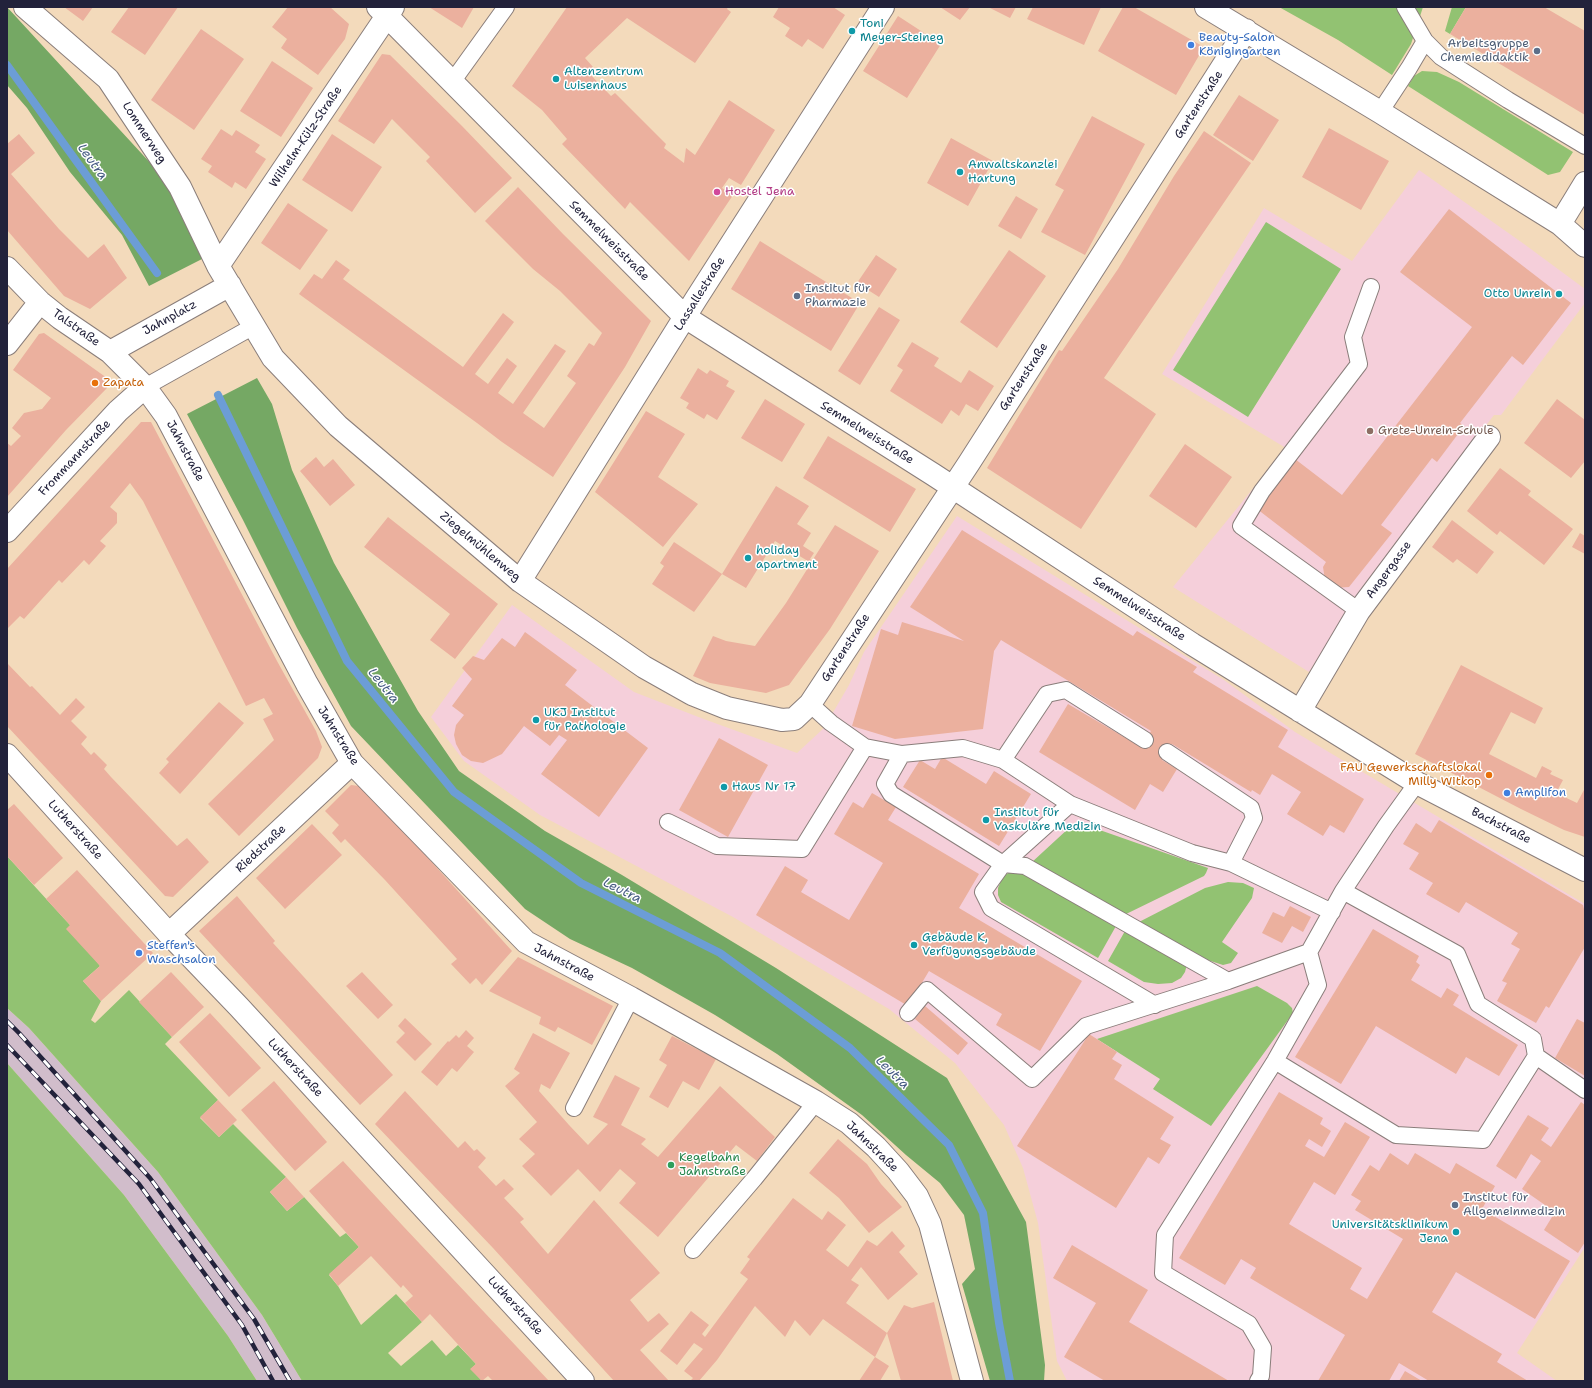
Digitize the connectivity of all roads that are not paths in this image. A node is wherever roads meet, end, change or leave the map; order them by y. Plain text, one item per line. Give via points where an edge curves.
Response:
1 (25, 7) edge
2 (506, 7) edge
3 (882, 7) edge
4 (1206, 7) edge
5 (1405, 7) edge
6 (386, 10) edge
7 (1246, 30) junction
8 (1424, 41) junction
9 (452, 82) junction
10 (1380, 112) junction
11 (1585, 146) edge
12 (1585, 183) edge
13 (1560, 224) junction
14 (1585, 246) edge
15 (218, 266) junction
16 (7, 268) edge
17 (230, 285) junction
18 (1370, 288) dead end
19 (40, 302) junction
20 (685, 318) junction
21 (254, 326) junction
22 (7, 344) edge
23 (110, 352) junction
24 (145, 387) junction
25 (1489, 437) dead end
26 (953, 487) junction
27 (7, 531) edge
28 (520, 582) junction
29 (1359, 611) junction
30 (810, 704) junction
31 (1300, 711) junction
32 (794, 719) joint
33 (1145, 740) dead end
34 (865, 748) junction
35 (1167, 752) dead end
36 (902, 754) junction
37 (7, 755) edge
38 (1003, 760) junction
39 (352, 763) junction
40 (1417, 783) junction
41 (1070, 804) junction
42 (668, 822) dead end
43 (1232, 863) junction
44 (1003, 864) junction
45 (1585, 870) edge
46 (1343, 891) junction
47 (1332, 912) junction
48 (169, 934) junction
49 (1309, 952) junction
50 (1228, 982) junction
51 (631, 998) junction
52 (1154, 1005) junction
53 (908, 1013) dead end
54 (1536, 1056) junction
55 (1275, 1061) junction
56 (1585, 1090) edge
57 (816, 1102) junction
58 (574, 1108) dead end
59 (692, 1250) dead end
60 (583, 1381) edge
61 (972, 1381) edge
62 (1258, 1381) edge

1 - 15 street, Lommerweg via 108,79 180,187
2 - 9 lane
3 - 20 street, Lassallestraße
4 - 7 street
5 - 8 lane
6 - 9 street, Semmelweisstraße
6 - 15 street, Wilhelm-Külz-Straße
7 - 10 street
7 - 26 street, Gartenstraße
8 - 10 lane
8 - 11 lane via 1454,66
9 - 20 street, Semmelweisstraße
10 - 13 street
12 - 13 street
13 - 14 street
15 - 17 street, Lommerweg
16 - 19 street, Talstraße
17 - 21 street, Ziegelmühlenweg
17 - 23 street, Jahnplatz
18 - 29 lane via 1353,337 1359,364 1262,491 1241,526
19 - 22 street
19 - 23 street, Talstraße
20 - 26 street, Semmelweisstraße
20 - 28 street, Lassallestraße
21 - 24 lane
21 - 28 street, Ziegelmühlenweg via 273,358 338,426
23 - 24 street, Talstraße
24 - 27 street, Frommannstraße via 118,411
24 - 39 street, Jahnstraße via 166,416 306,684
25 - 29 street, Angergasse
26 - 30 street, Gartenstraße
26 - 31 street, Semmelweisstraße
28 - 32 street, Ziegelmühlenweg via 644,667 692,694 734,710 782,720
29 - 31 street, Angergasse
30 - 32 street, Gartenstraße
30 - 34 lane via 830,723
31 - 40 street, Semmelweisstraße
33 - 38 lane via 1066,690 1047,694
34 - 36 lane
34 - 42 lane via 802,849 717,846
35 - 43 lane via 1251,808 1254,818
36 - 38 lane via 963,748
36 - 44 lane via 885,784 891,794
37 - 48 street, Lutherstraße
38 - 41 lane
39 - 48 street, Riedstraße
39 - 51 street, Jahnstraße via 526,942
40 - 45 street, Bachstraße
40 - 46 lane
41 - 43 lane via 1192,853
41 - 44 lane
43 - 47 lane
44 - 50 lane via 1025,866
44 - 52 lane via 983,892 991,908
46 - 47 lane
46 - 54 lane via 1457,954 1478,1004 1533,1039
47 - 49 lane
48 - 60 street, Lutherstraße via 250,1018
49 - 50 lane
49 - 55 lane via 1318,985
50 - 52 lane
51 - 57 street, Jahnstraße
51 - 58 lane
52 - 53 lane via 1086,1026 1032,1079 927,990
54 - 55 lane via 1483,1140 1396,1135
54 - 56 lane
55 - 62 lane via 1165,1235 1163,1273 1249,1324 1263,1348 1261,1376
57 - 59 lane
57 - 61 street, Jahnstraße via 849,1123 876,1148 917,1196 930,1224

